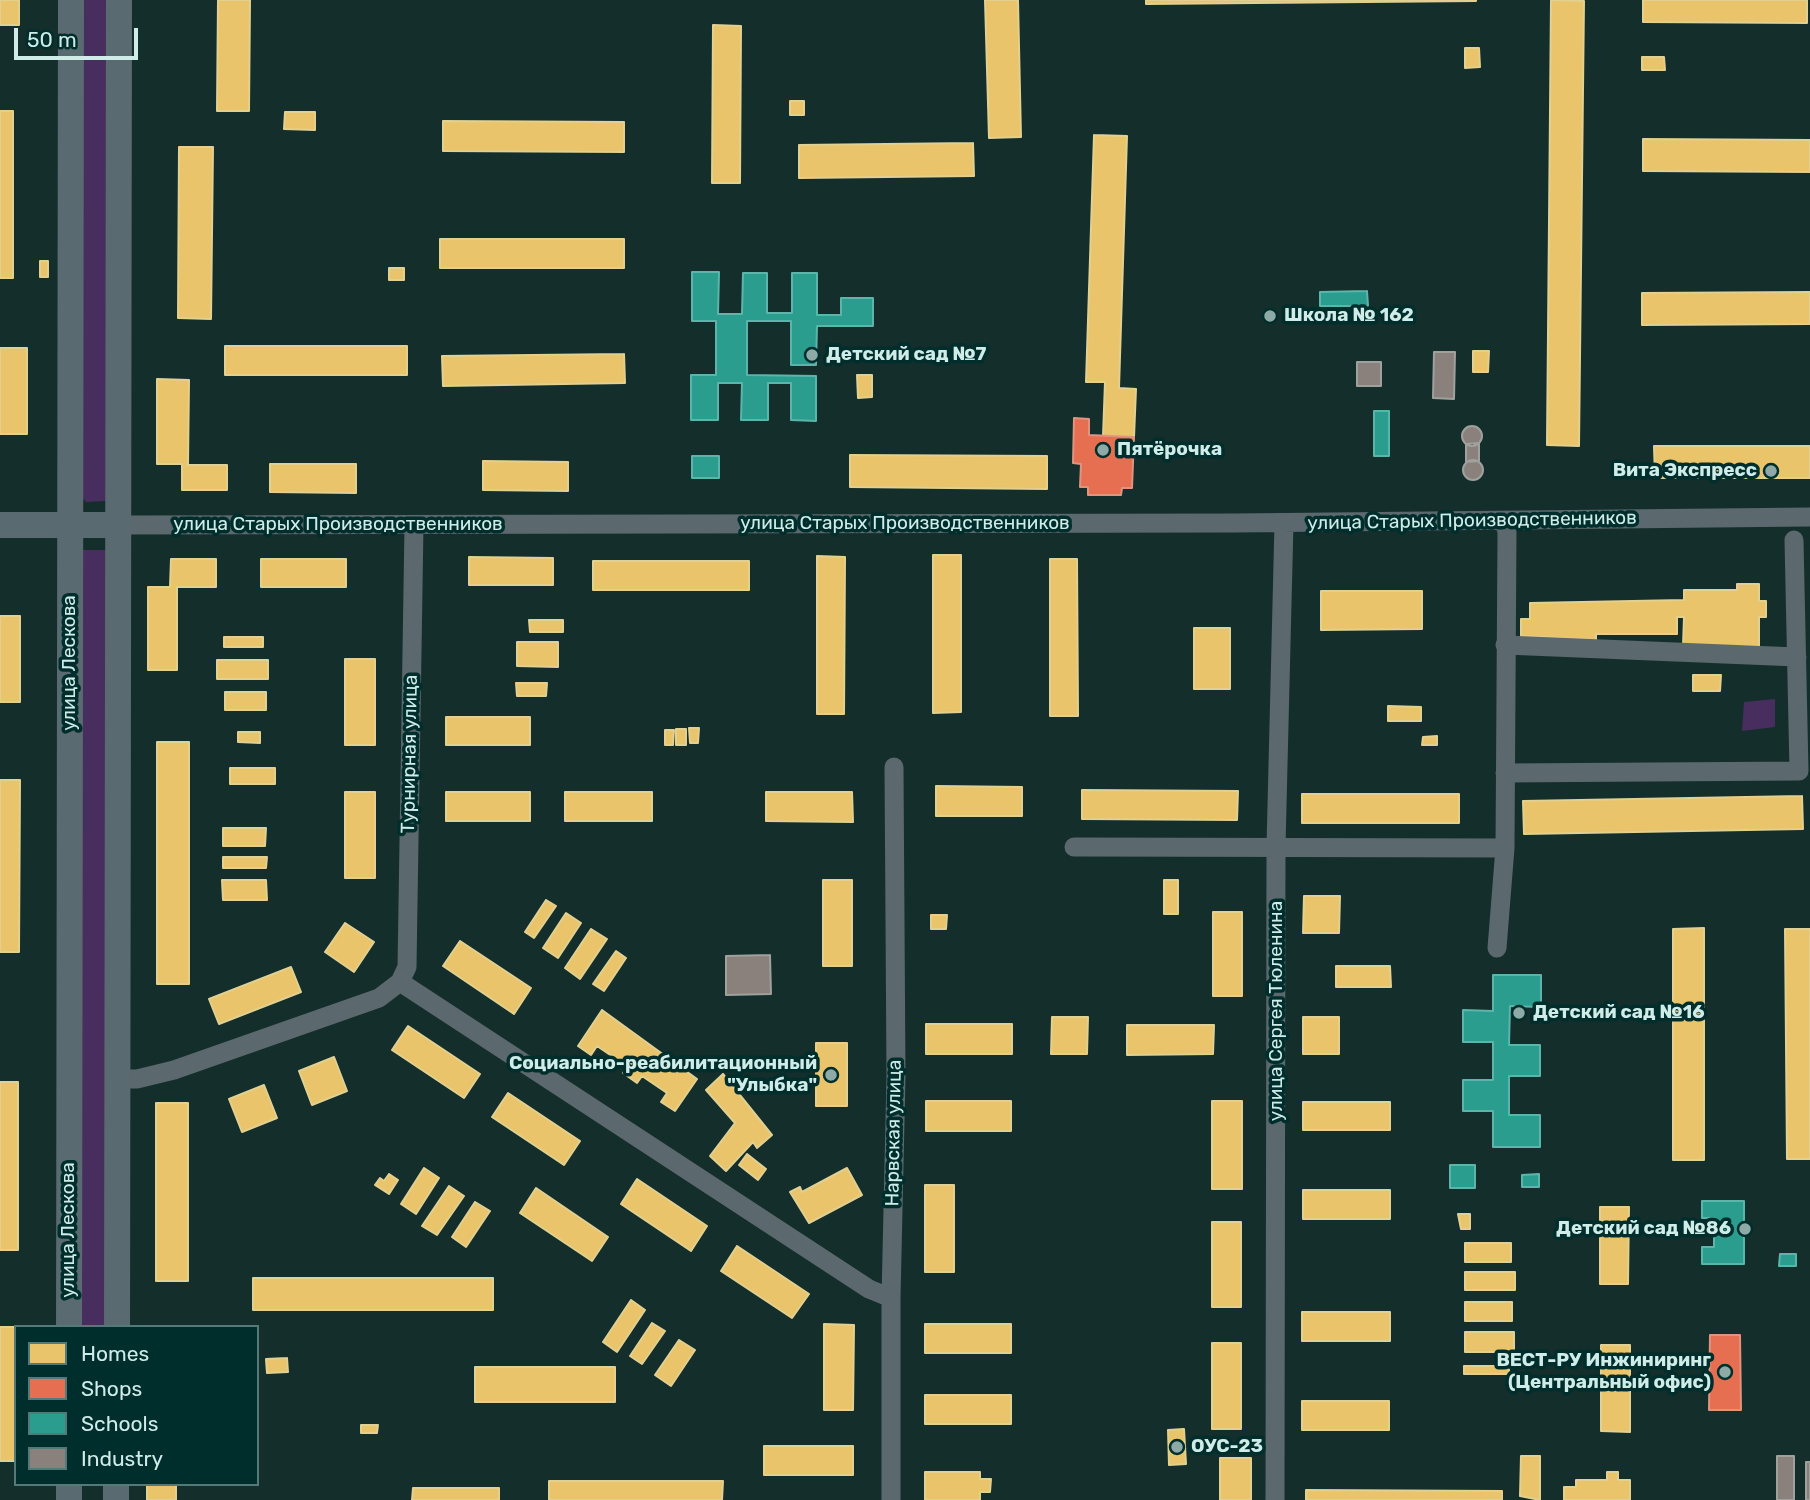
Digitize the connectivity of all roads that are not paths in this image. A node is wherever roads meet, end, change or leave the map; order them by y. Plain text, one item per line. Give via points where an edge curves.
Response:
1 (71, 0) edge
2 (118, 0) edge
3 (1810, 517) edge
4 (1504, 521) junction
5 (1283, 523) junction
6 (71, 525) junction
7 (118, 525) junction
8 (414, 525) junction
9 (0, 526) edge
10 (1794, 540) dead end
11 (1505, 645) junction
12 (1797, 657) junction
13 (894, 767) dead end
14 (1505, 773) junction
15 (1074, 846) dead end
16 (1276, 846) junction
17 (1505, 848) junction
18 (1497, 947) dead end
19 (400, 982) junction
20 (117, 1079) junction
21 (891, 1298) junction
22 (69, 1325) edge
23 (117, 1325) edge
24 (891, 1500) edge
25 (1275, 1500) edge

1 - 6 main road, улица Лескова
2 - 7 main road
3 - 4 street, улица Старых Производственников
4 - 5 street, улица Старых Производственников
4 - 11 street
5 - 8 street, улица Старых Производственников
5 - 16 street, улица Сергея Тюленина
6 - 7 main road, улица Старых Производственников
6 - 9 main road, улица Старых Производственников
6 - 22 main road, улица Лескова
7 - 8 street, улица Старых Производственников
7 - 20 main road
8 - 19 street, Турнирная улица via 407,967
10 - 12 street
11 - 12 street
11 - 14 street
12 - 14 street via 1799,771
13 - 21 street, Нарвская улица via 896,1076
14 - 17 street
15 - 16 street
16 - 17 street
16 - 25 street, улица Сергея Тюленина
17 - 18 street
19 - 20 street via 379,998 174,1070
19 - 21 street via 869,1289
20 - 23 main road
21 - 24 street, Нарвская улица

